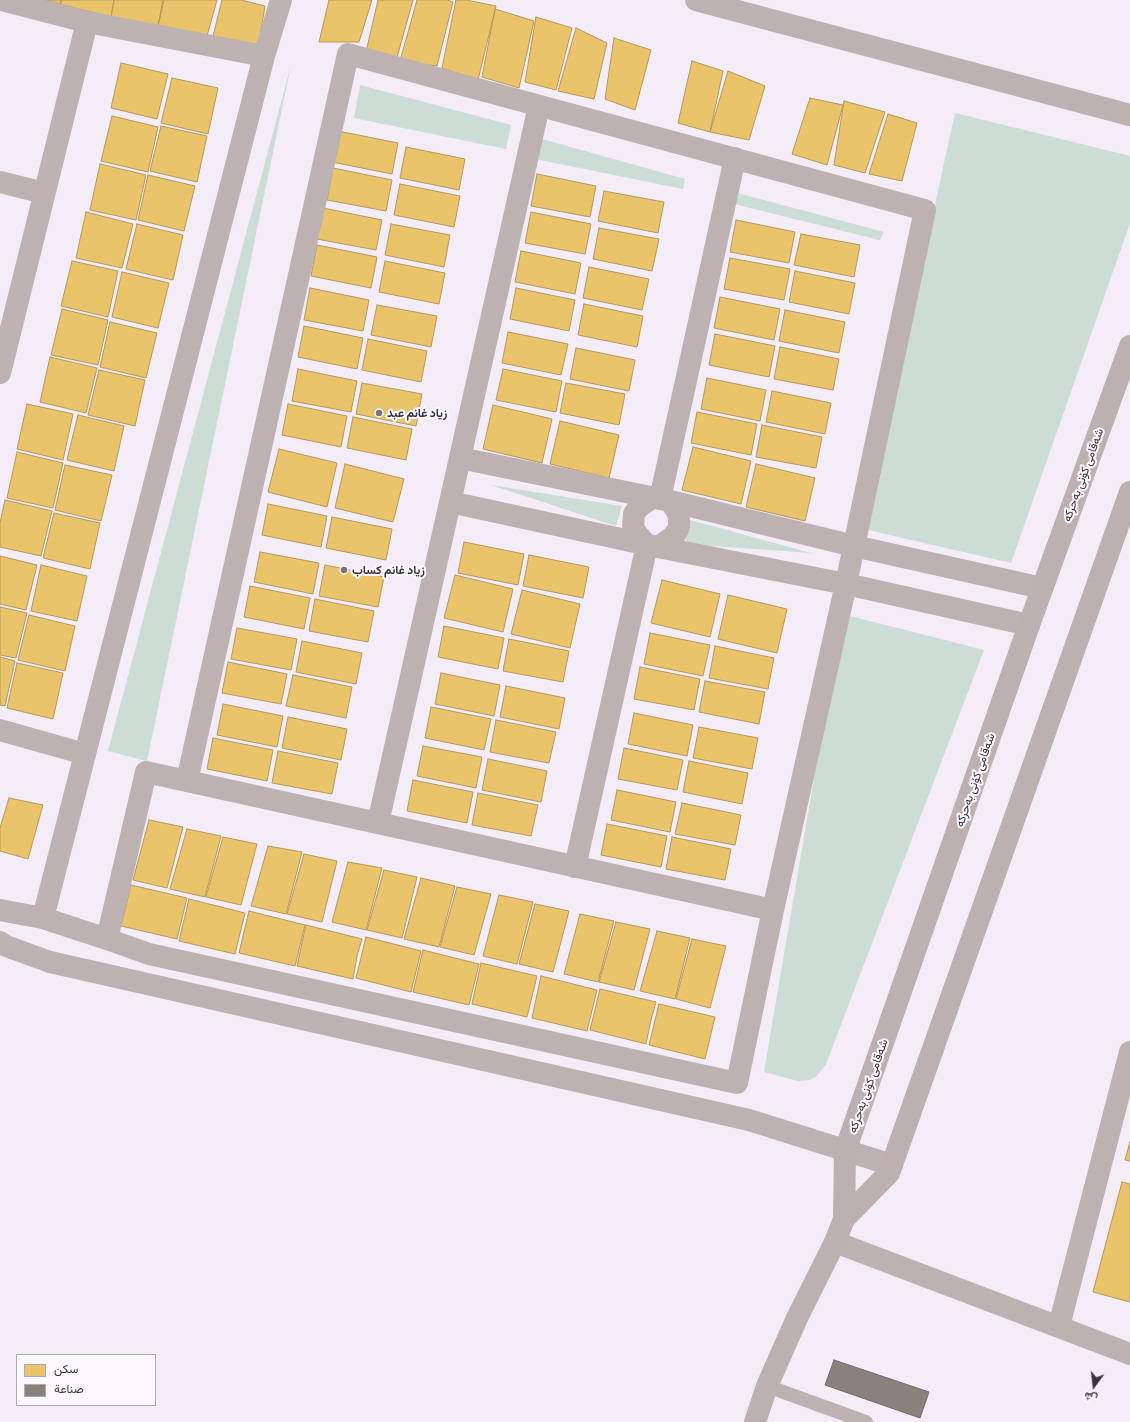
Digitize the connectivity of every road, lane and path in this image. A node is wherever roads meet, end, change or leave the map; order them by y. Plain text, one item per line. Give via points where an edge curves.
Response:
1 (1, 0) edge
2 (281, 0) edge
3 (696, 0) edge
4 (87, 22) junction
5 (264, 56) junction
6 (539, 106) junction
7 (1130, 115) edge
8 (735, 158) junction
9 (0, 182) edge
10 (44, 193) junction
11 (1130, 346) edge
12 (0, 373) edge
13 (460, 458) junction
14 (1130, 492) edge
15 (661, 499) junction
16 (450, 502) junction
17 (653, 546) junction
18 (854, 546) junction
19 (846, 584) junction
20 (1042, 588) junction
21 (1029, 625) junction
22 (0, 730) edge
23 (85, 754) junction
24 (187, 781) junction
25 (378, 823) junction
26 (574, 867) junction
27 (0, 910) edge
28 (773, 910) junction
29 (43, 918) junction
30 (107, 939) junction
31 (0, 942) edge
32 (1130, 1052) edge
33 (845, 1151) junction
34 (892, 1165) junction
35 (844, 1219) junction
36 (835, 1242) junction
37 (1059, 1326) junction
38 (1130, 1354) edge
39 (767, 1386) junction
40 (754, 1422) edge
41 (866, 1422) edge

1 - 4 street
2 - 5 street
3 - 7 street
4 - 5 street
4 - 10 street
5 - 23 street
6 - 8 street
6 - 13 street
6 - 24 street via 348,54
8 - 15 street
8 - 18 street via 925,210
9 - 10 street
10 - 12 street
11 - 20 street, شەقامی کۆنی بەحرکە
13 - 15 street
13 - 16 street
14 - 34 street, شەقامی کۆنی بەحرکە
15 - 17 street via 678,513 679,527 671,538
15 - 17 street via 638,508 634,514 633,527 636,533
15 - 18 street
16 - 17 street
16 - 25 street
17 - 19 street
17 - 26 street
18 - 19 street
18 - 20 street
19 - 21 street
19 - 28 street
20 - 21 street, شەقامی کۆنی بەحرکە
21 - 33 street, شەقامی کۆنی بەحرکە
22 - 23 street
23 - 29 street
24 - 25 street
24 - 30 street via 146,772
25 - 26 street
26 - 28 street
27 - 29 street
28 - 30 street via 737,1083 149,954
29 - 30 street
31 - 33 street via 50,962 749,1120
32 - 37 street
33 - 34 street
33 - 35 street, شەقامی کۆنی بەحرکە
34 - 35 street, شەقامی کۆنی بەحرکە via 889,1173
35 - 36 street, شەقامی کۆنی بەحرکە
36 - 37 street
36 - 39 street, شەقامی کۆنی بەحرکە
37 - 38 street
39 - 40 street, شەقامی کۆنی بەحرکە
39 - 41 lane

